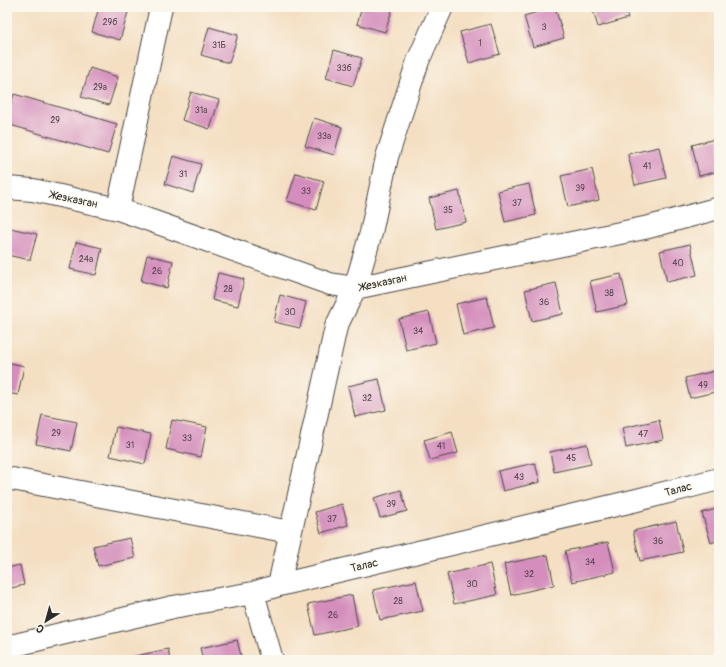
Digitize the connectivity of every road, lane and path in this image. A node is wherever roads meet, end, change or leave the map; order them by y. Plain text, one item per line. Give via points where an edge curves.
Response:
1 (161, 7) edge
2 (442, 7) edge
3 (7, 188) edge
4 (719, 208) edge
5 (118, 209) junction
6 (355, 288) junction
7 (7, 478) edge
8 (719, 478) edge
9 (290, 532) junction
10 (279, 585) junction
11 (253, 593) junction
12 (7, 647) edge
13 (272, 660) edge

1 - 5 street
2 - 6 street via 418,61 387,157 371,233
3 - 5 street, Жезказган via 33,190
4 - 6 street, Жезказган via 649,227
5 - 6 street, Жезказган via 330,284
6 - 9 street via 336,327
7 - 9 street
8 - 10 street, Талас via 629,502
9 - 10 street
10 - 11 street, Талас
11 - 12 street, Талас via 173,607
11 - 13 street

